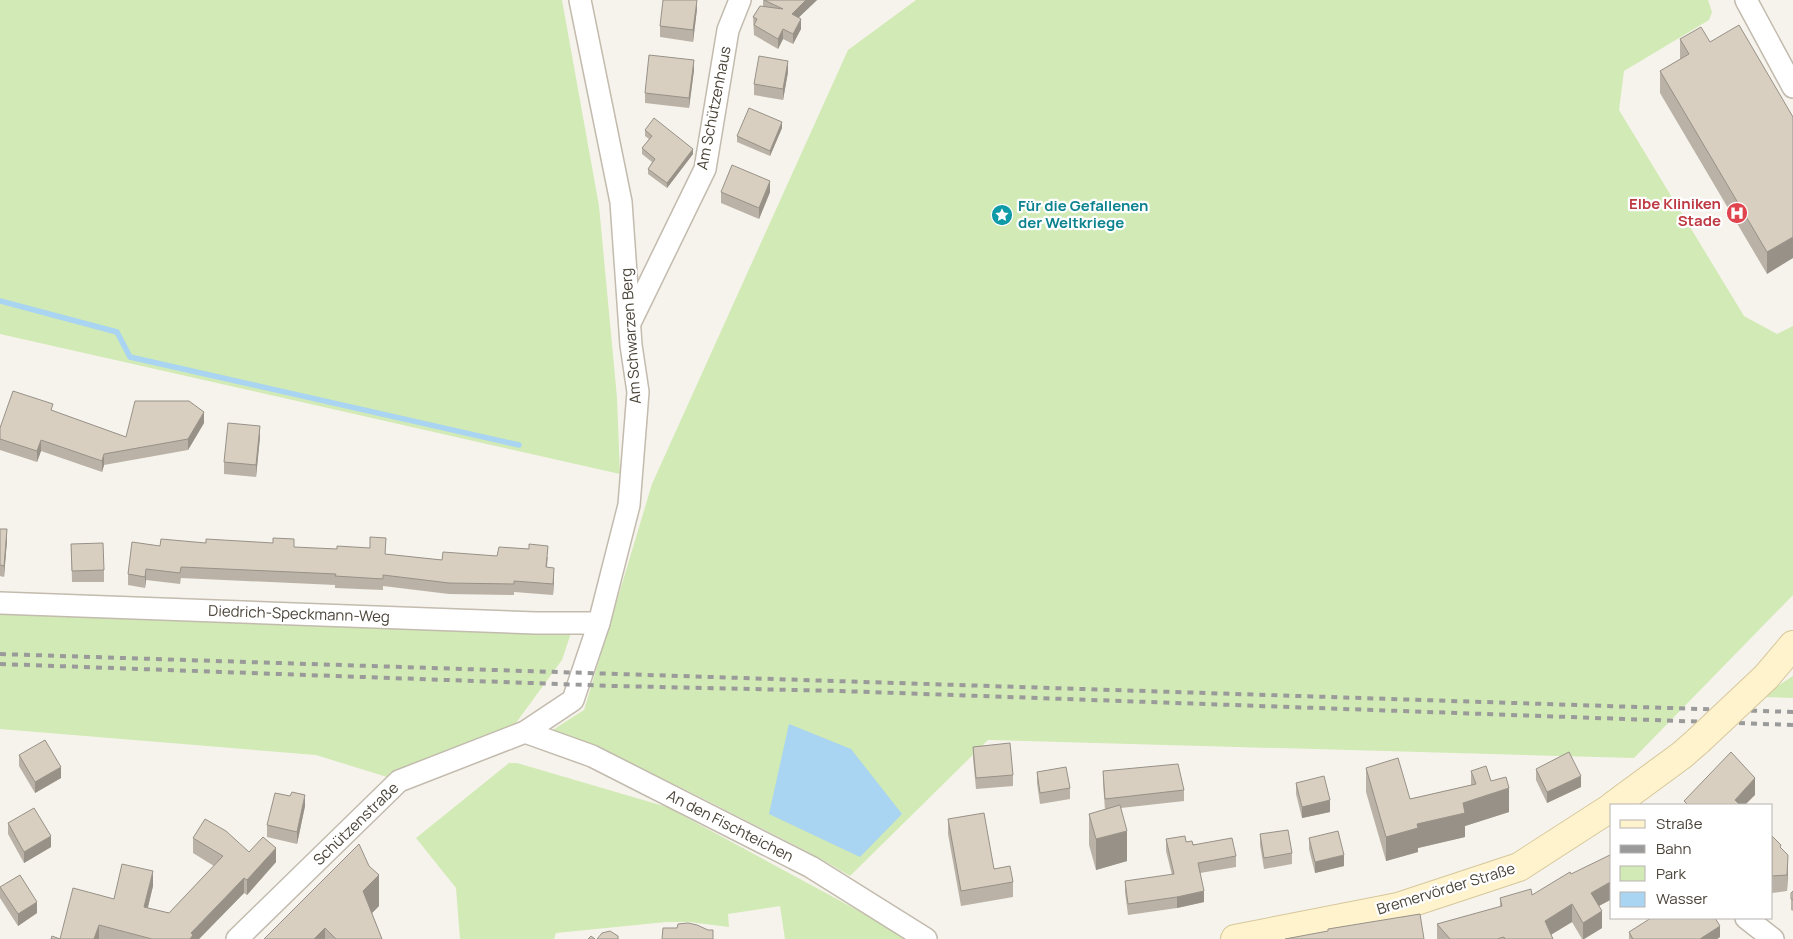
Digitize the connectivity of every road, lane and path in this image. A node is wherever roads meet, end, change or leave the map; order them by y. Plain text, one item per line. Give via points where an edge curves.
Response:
1 (580, 0) edge
2 (740, 0) edge
3 (1746, 0) edge
4 (1793, 87) edge
5 (630, 323) junction
6 (0, 603) edge
7 (599, 623) junction
8 (1793, 645) edge
9 (525, 732) junction
10 (1620, 804) edge
11 (1610, 810) edge
12 (1747, 919) edge
13 (237, 939) edge
14 (926, 939) edge
15 (1235, 939) edge
16 (1773, 939) edge

1 - 5 street, Am Schwarzen Berg via 620,202
2 - 5 street, Am Schützenhaus via 728,30 705,169
3 - 4 street
5 - 7 street, Am Schwarzen Berg via 638,392 629,505
6 - 7 street, Diedrich-Speckmann-Weg
7 - 9 street, Am Schwarzen Berg via 573,700
8 - 10 main road, Bremervörder Straße, bridge via 1766,677 1698,741
9 - 13 street, Schützenstraße via 399,781
9 - 14 street, An den Fischteichen via 592,756 811,867
11 - 15 main road, Bremervörder Straße via 1519,867 1398,907
12 - 16 street

